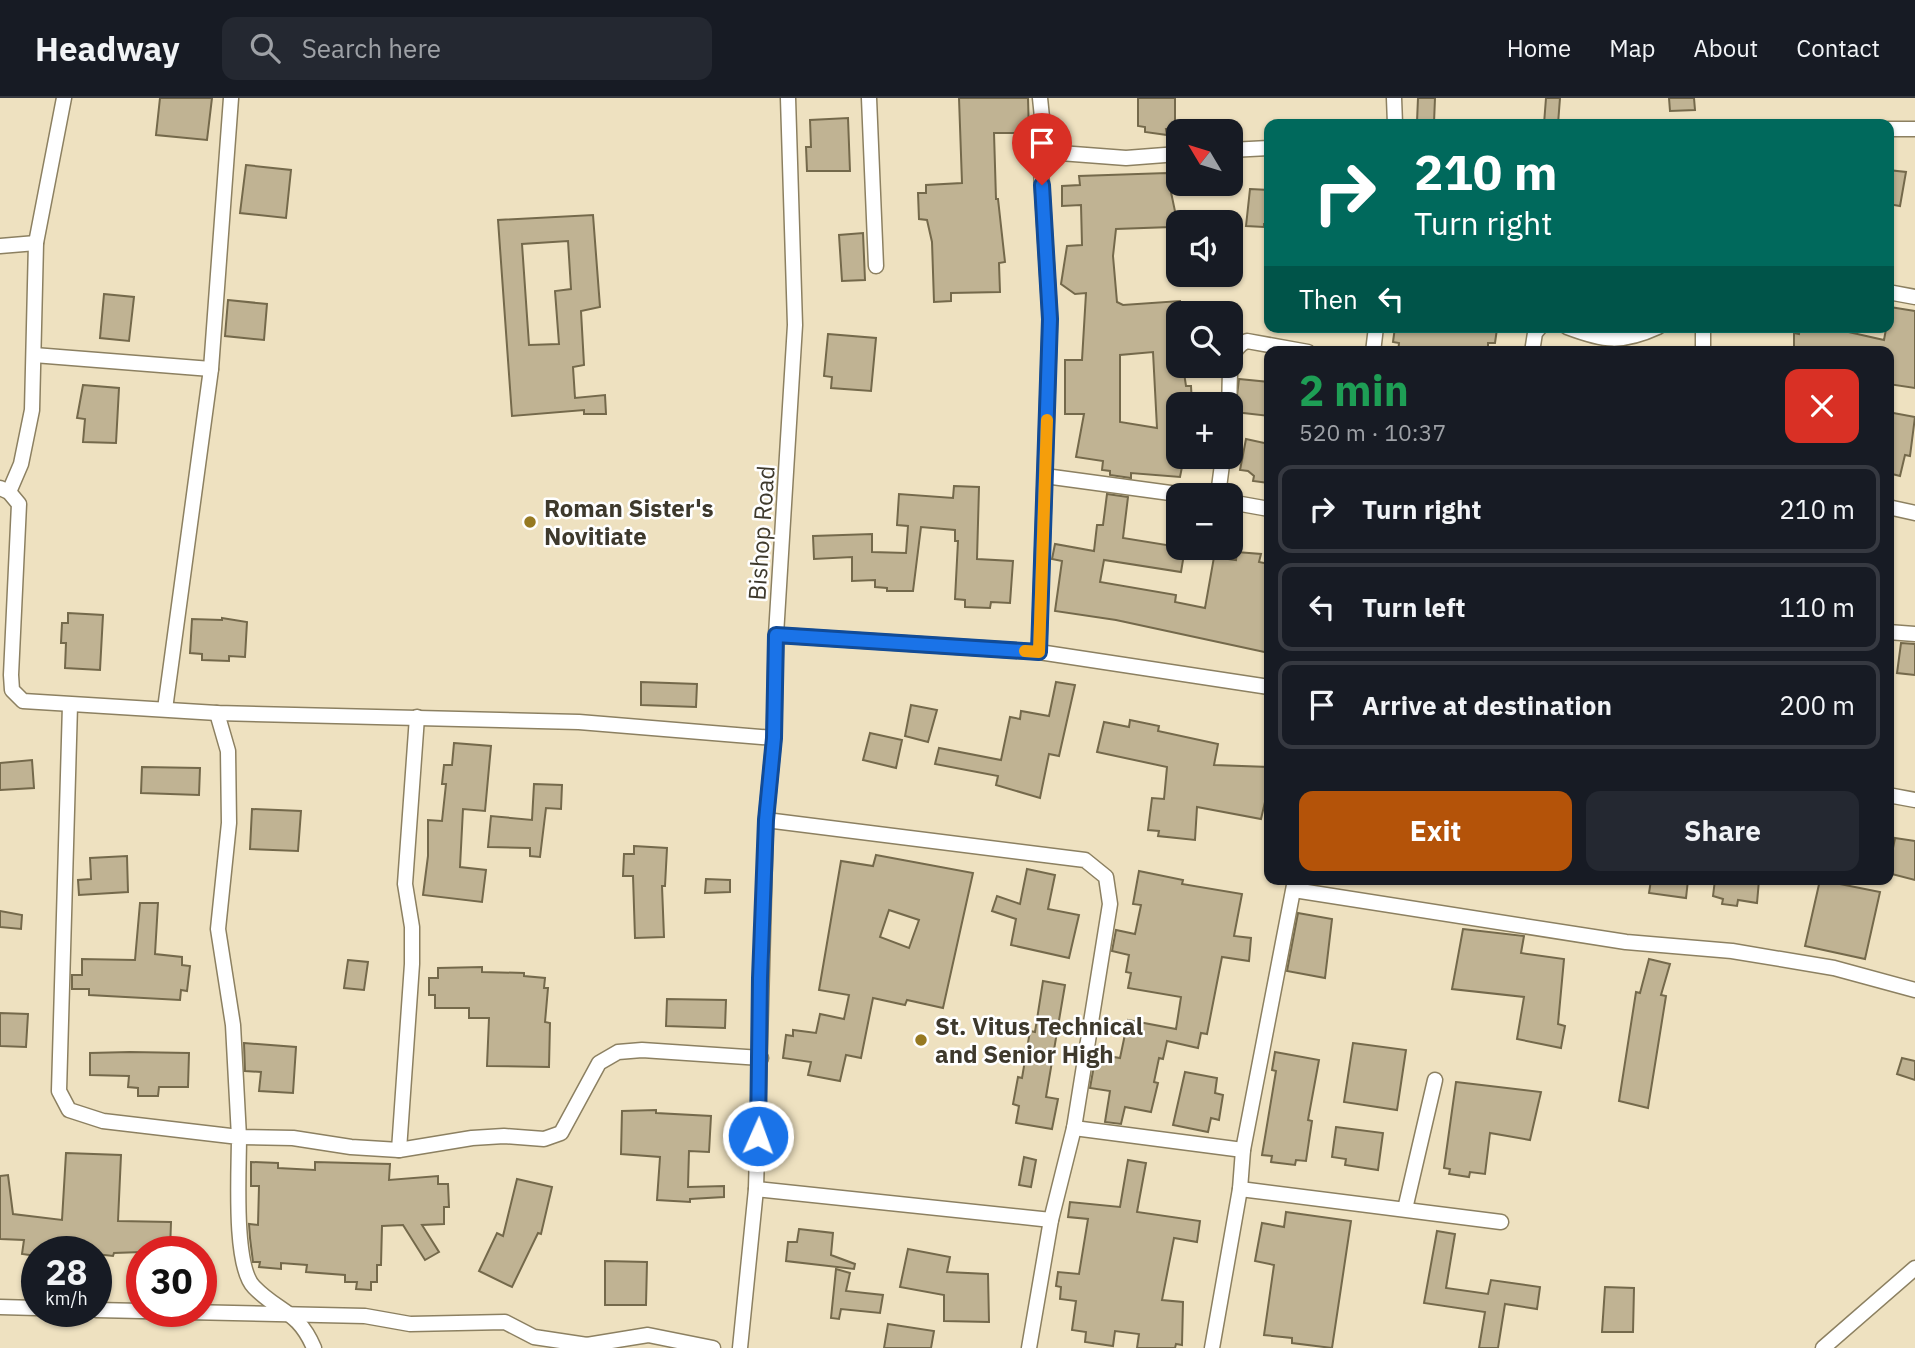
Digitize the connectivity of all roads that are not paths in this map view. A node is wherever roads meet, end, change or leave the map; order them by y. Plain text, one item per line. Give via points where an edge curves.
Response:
1 (64, 98) edge
2 (231, 98) edge
3 (788, 98) edge
4 (869, 98) edge
5 (1040, 98) edge
6 (1394, 98) edge
7 (1395, 119) edge
8 (1894, 129) edge
9 (1915, 129) edge
10 (1264, 148) edge
11 (1243, 149) edge
12 (1166, 155) edge
13 (1046, 156) junction
14 (36, 243) junction
15 (0, 246) edge
16 (876, 266) dead end
17 (1894, 293) edge
18 (1915, 297) edge
19 (1587, 333) edge
20 (1645, 333) edge
21 (1275, 346) edge
22 (34, 355) junction
23 (211, 369) junction
24 (1230, 392) edge
25 (1045, 476) junction
26 (5, 490) edge
27 (1166, 492) edge
28 (1243, 504) edge
29 (1264, 508) edge
30 (1894, 508) edge
31 (1915, 513) edge
32 (1894, 632) edge
33 (1915, 634) edge
34 (776, 635) junction
35 (1039, 652) junction
36 (1264, 686) edge
37 (70, 705) junction
38 (165, 709) junction
39 (217, 713) junction
40 (417, 717) junction
41 (774, 738) junction
42 (1894, 795) edge
43 (1915, 800) edge
44 (766, 820) junction
45 (1295, 885) edge
46 (1915, 990) edge
47 (761, 1058) junction
48 (1434, 1080) dead end
49 (1074, 1128) junction
50 (239, 1137) junction
51 (399, 1150) junction
52 (1243, 1150) junction
53 (756, 1189) junction
54 (1240, 1189) junction
55 (1405, 1209) junction
56 (1051, 1220) junction
57 (1501, 1222) dead end
58 (1915, 1268) edge
59 (0, 1307) edge
60 (21, 1308) edge
61 (112, 1310) edge
62 (294, 1315) junction
63 (314, 1348) edge
64 (713, 1348) edge
65 (740, 1348) edge
66 (1029, 1348) edge
67 (1212, 1348) edge
68 (1823, 1348) edge

1 - 14 street
2 - 23 street
3 - 34 street, Bishop Road via 795,326
4 - 16 street
5 - 13 street
6 - 7 street
8 - 9 street
10 - 11 street
12 - 13 street
13 - 25 street via 1041,170 1050,319
14 - 15 street
14 - 22 street
17 - 18 street
19 - 20 street via 1613,341
21 - 24 street via 1239,344 1233,352
22 - 23 street
22 - 26 street via 32,410 21,464
23 - 38 street
25 - 27 street
25 - 35 street
26 - 37 street via 19,504 12,691 23,701
28 - 29 street
30 - 31 street
32 - 33 street
34 - 35 street
34 - 41 street, Bishop Road
35 - 36 street
37 - 38 street
37 - 50 street via 58,1091 69,1110 103,1121
38 - 39 street
39 - 40 street
39 - 50 street via 228,751 229,823 218,929 233,1025
40 - 41 street via 579,722
40 - 51 street via 405,884 412,964
41 - 44 street, Bishop Road
42 - 43 street
44 - 47 street, Bishop Road
44 - 49 street via 1085,860 1106,877 1110,904
45 - 46 street via 1626,942 1732,951 1834,968
45 - 52 street
47 - 51 street via 618,1052 599,1063 561,1133 544,1139 471,1138
47 - 53 street, Bishop Road
48 - 55 street
49 - 52 street
49 - 56 street
50 - 51 street
50 - 62 street via 241,1261 252,1285
52 - 54 street
53 - 56 street
53 - 65 street, Bishop Road
54 - 55 street
54 - 67 street
55 - 57 street
56 - 66 street
58 - 68 street
59 - 60 street
61 - 62 street
62 - 63 street
62 - 64 street via 365,1316 410,1324 505,1322 534,1336 587,1345 648,1335

